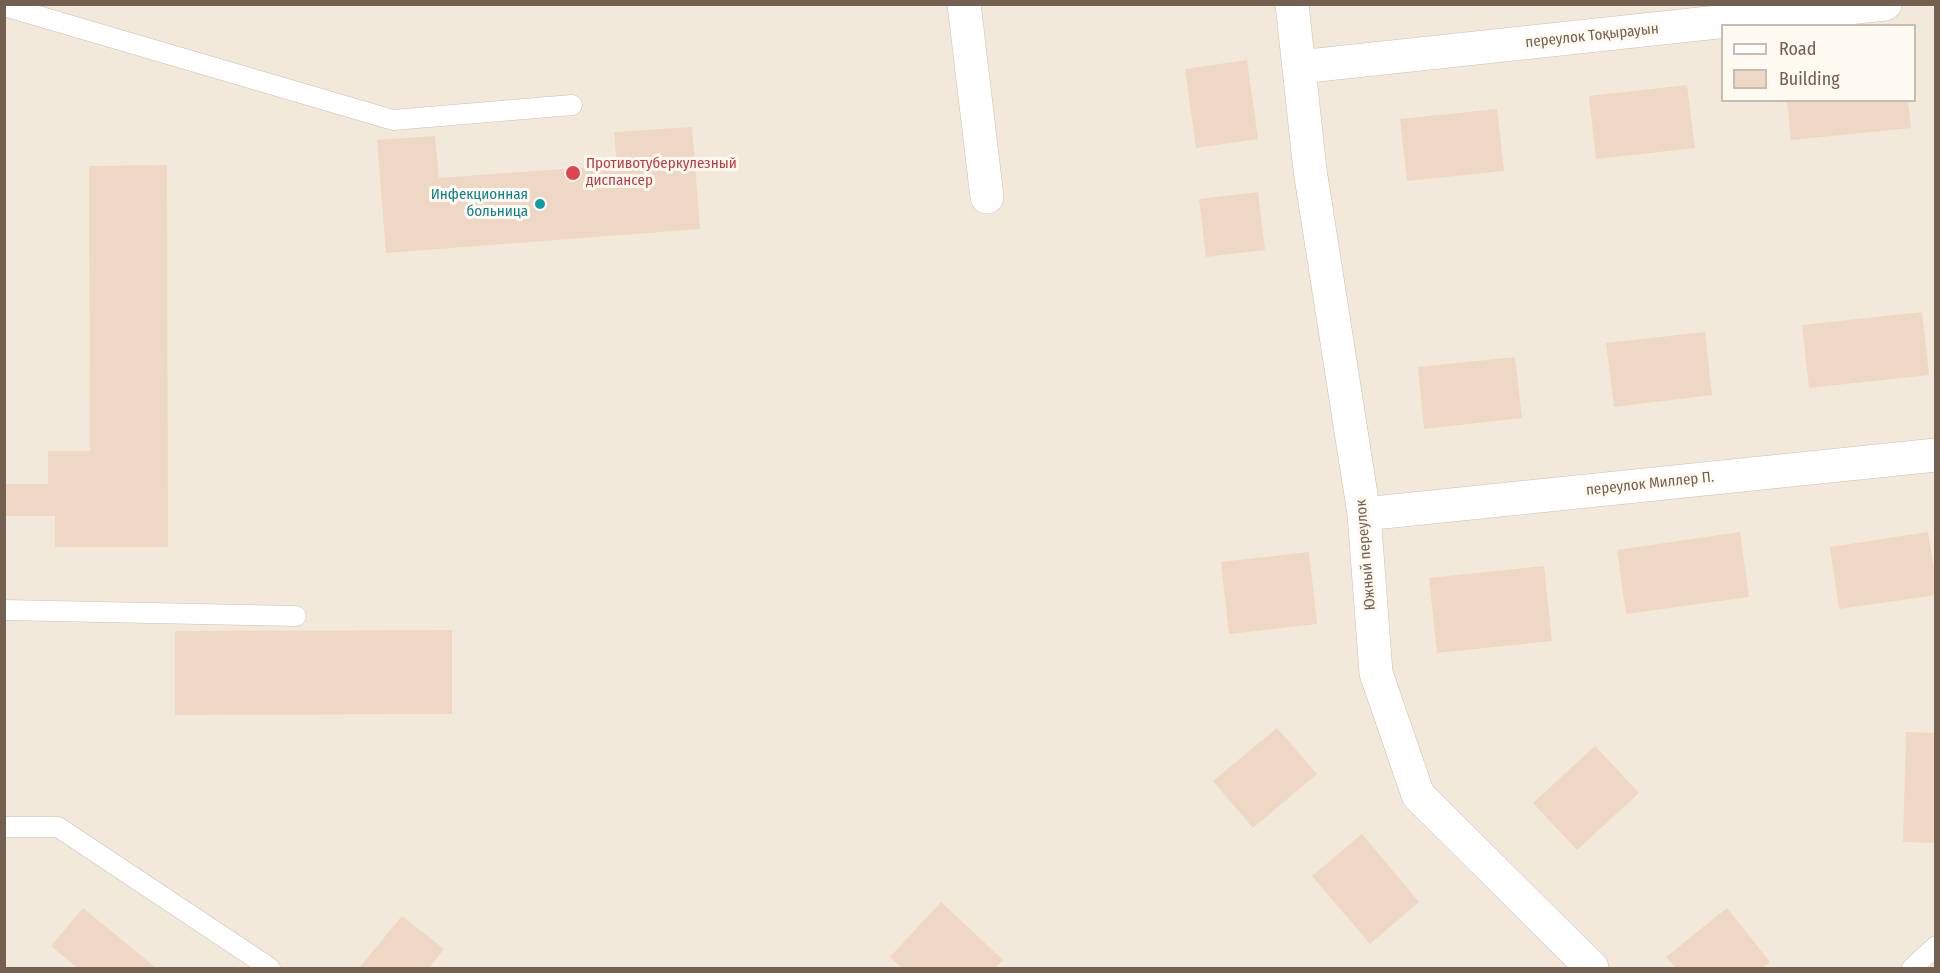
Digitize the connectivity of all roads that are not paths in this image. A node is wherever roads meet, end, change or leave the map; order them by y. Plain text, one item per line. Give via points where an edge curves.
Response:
1 (964, 4) edge
2 (1292, 4) edge
3 (1885, 4) edge
4 (4, 6) edge
5 (1299, 67) junction
6 (572, 105) dead end
7 (987, 197) dead end
8 (1935, 455) edge
9 (1364, 514) junction
10 (4, 610) edge
11 (296, 616) dead end
12 (4, 827) edge
13 (1935, 946) edge
14 (270, 969) edge
15 (1592, 969) edge
16 (1912, 969) edge

1 - 7 street
2 - 5 street, Южный переулок
3 - 5 street, переулок Тоқырауын
4 - 6 lane via 393,120
5 - 9 street, Южный переулок via 1310,170
8 - 9 street, переулок Миллер П.
9 - 15 street, Южный переулок via 1376,673 1418,795
10 - 11 lane
12 - 14 lane via 58,827
13 - 16 lane

